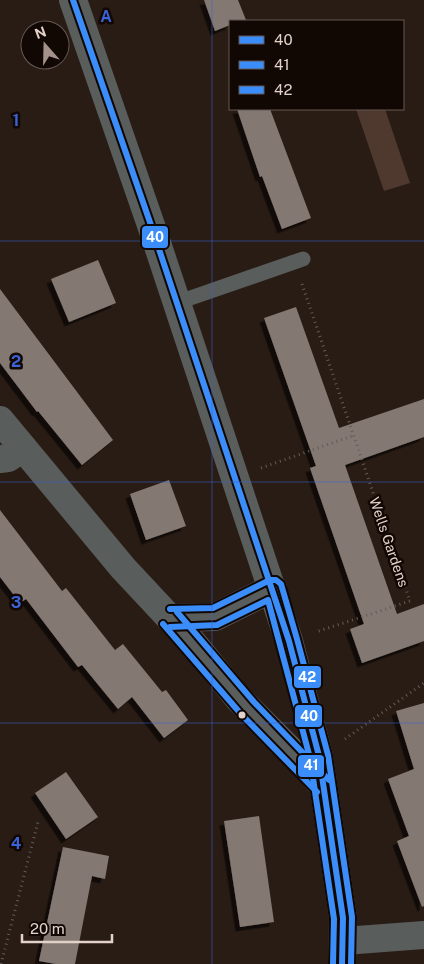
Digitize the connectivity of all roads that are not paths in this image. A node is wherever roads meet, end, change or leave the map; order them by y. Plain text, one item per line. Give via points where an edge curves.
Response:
1 (73, 0) edge
2 (299, 261) road end
3 (176, 303) junction
4 (0, 420) edge
5 (12, 453) edge
6 (272, 588) junction
7 (170, 618) junction
8 (323, 786) junction
9 (424, 935) edge
10 (343, 953) edge

1 - 3 street
2 - 3 lane
3 - 6 street
4 - 5 street
5 - 7 street
6 - 7 street via 215,617
6 - 8 street via 319,756
7 - 8 street via 238,698
8 - 10 street via 343,918
9 - 10 street

